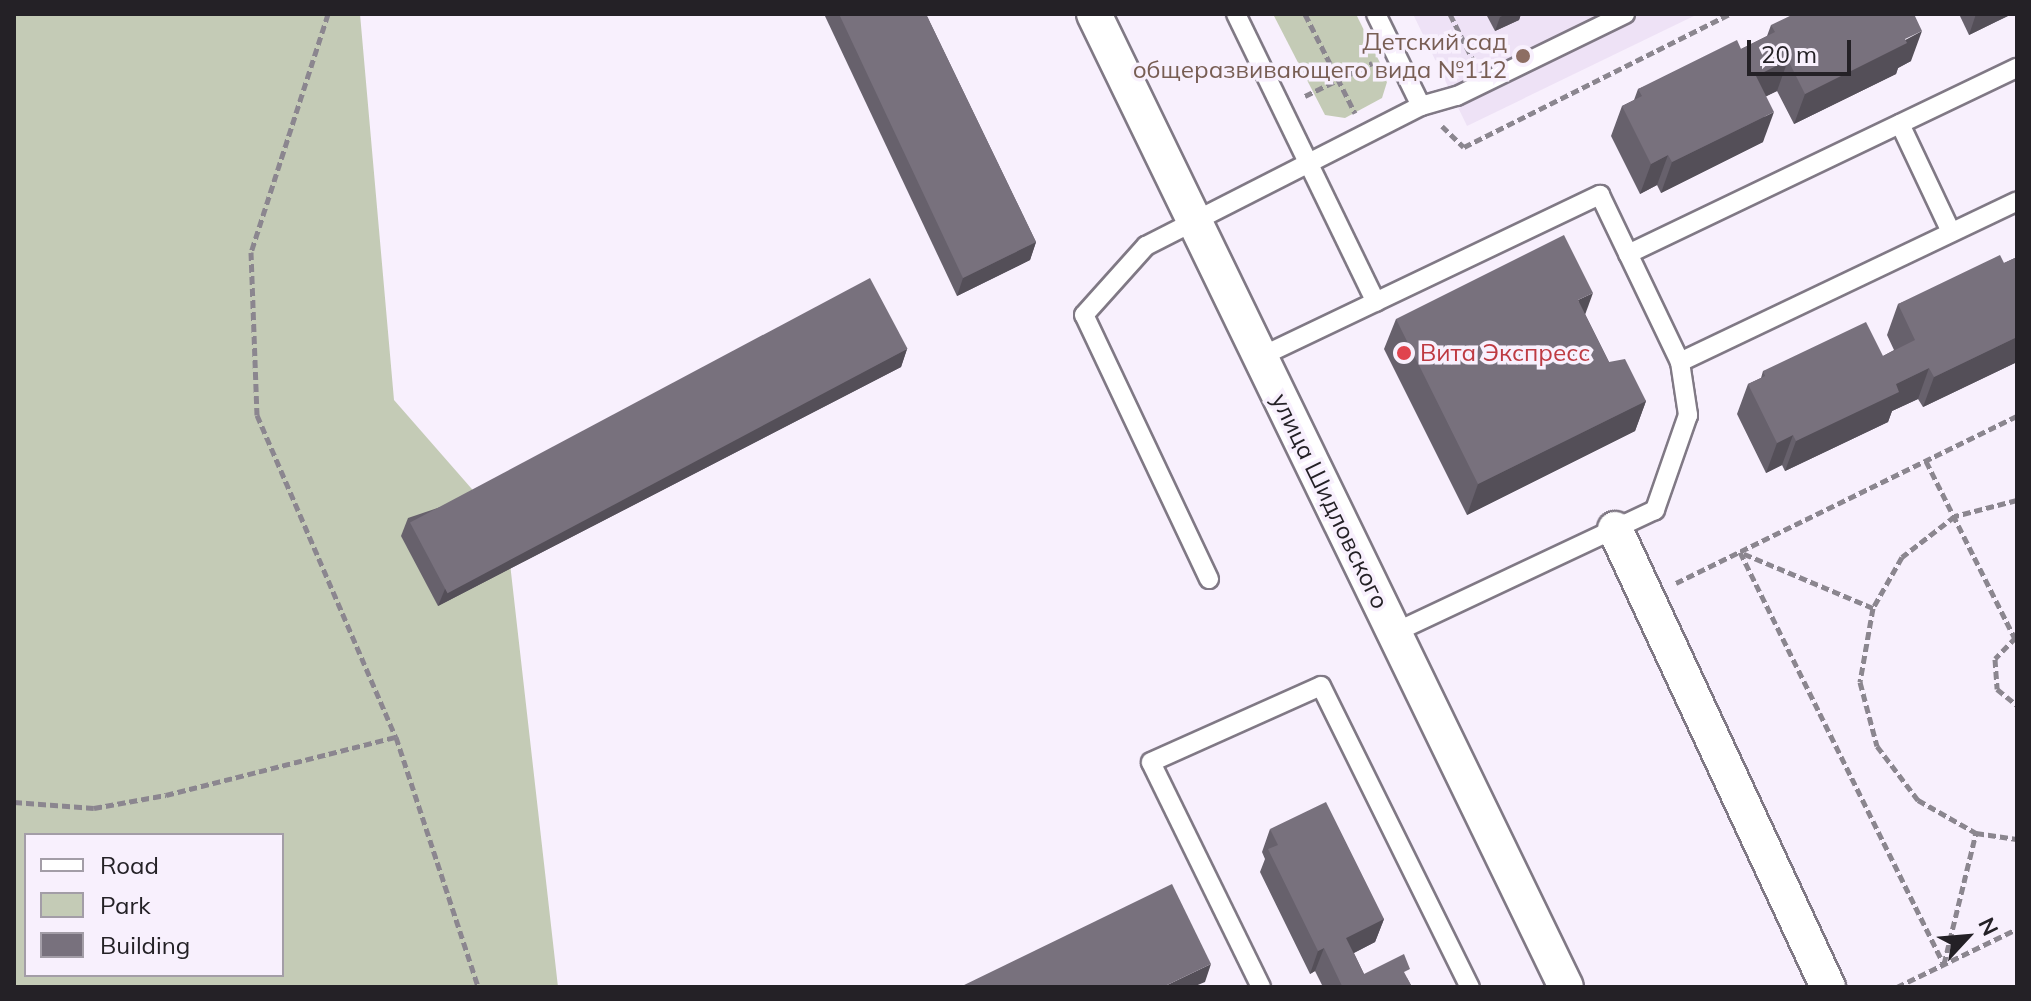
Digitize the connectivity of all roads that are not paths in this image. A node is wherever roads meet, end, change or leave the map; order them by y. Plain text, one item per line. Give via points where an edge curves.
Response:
1 (1094, 14) edge
2 (1236, 14) edge
3 (1376, 14) edge
4 (1625, 14) edge
5 (2017, 68) edge
6 (1421, 106) junction
7 (1900, 124) junction
8 (1308, 162) junction
9 (2017, 201) edge
10 (1194, 220) junction
11 (1951, 232) junction
12 (1628, 254) junction
13 (1376, 302) junction
14 (1260, 357) junction
15 (1680, 362) junction
16 (1615, 529) junction
17 (1209, 579) dead end
18 (1394, 633) junction
19 (1261, 987) edge
20 (1470, 987) edge
21 (1566, 987) edge
22 (1828, 987) edge

1 - 10 street, улица Шидловского
2 - 8 lane
3 - 6 lane
4 - 6 lane via 1457,96
5 - 7 lane
6 - 8 lane
7 - 11 lane
7 - 12 lane
8 - 10 lane
8 - 13 lane
9 - 11 lane
10 - 14 street, улица Шидловского
10 - 17 lane via 1146,246 1084,315
11 - 15 lane
12 - 13 lane via 1600,195
12 - 15 lane
13 - 14 lane
14 - 18 street, улица Шидловского
15 - 16 lane via 1688,415 1655,510
16 - 18 lane
16 - 22 street
18 - 21 street, улица Шидловского
19 - 20 lane via 1151,762 1321,686

